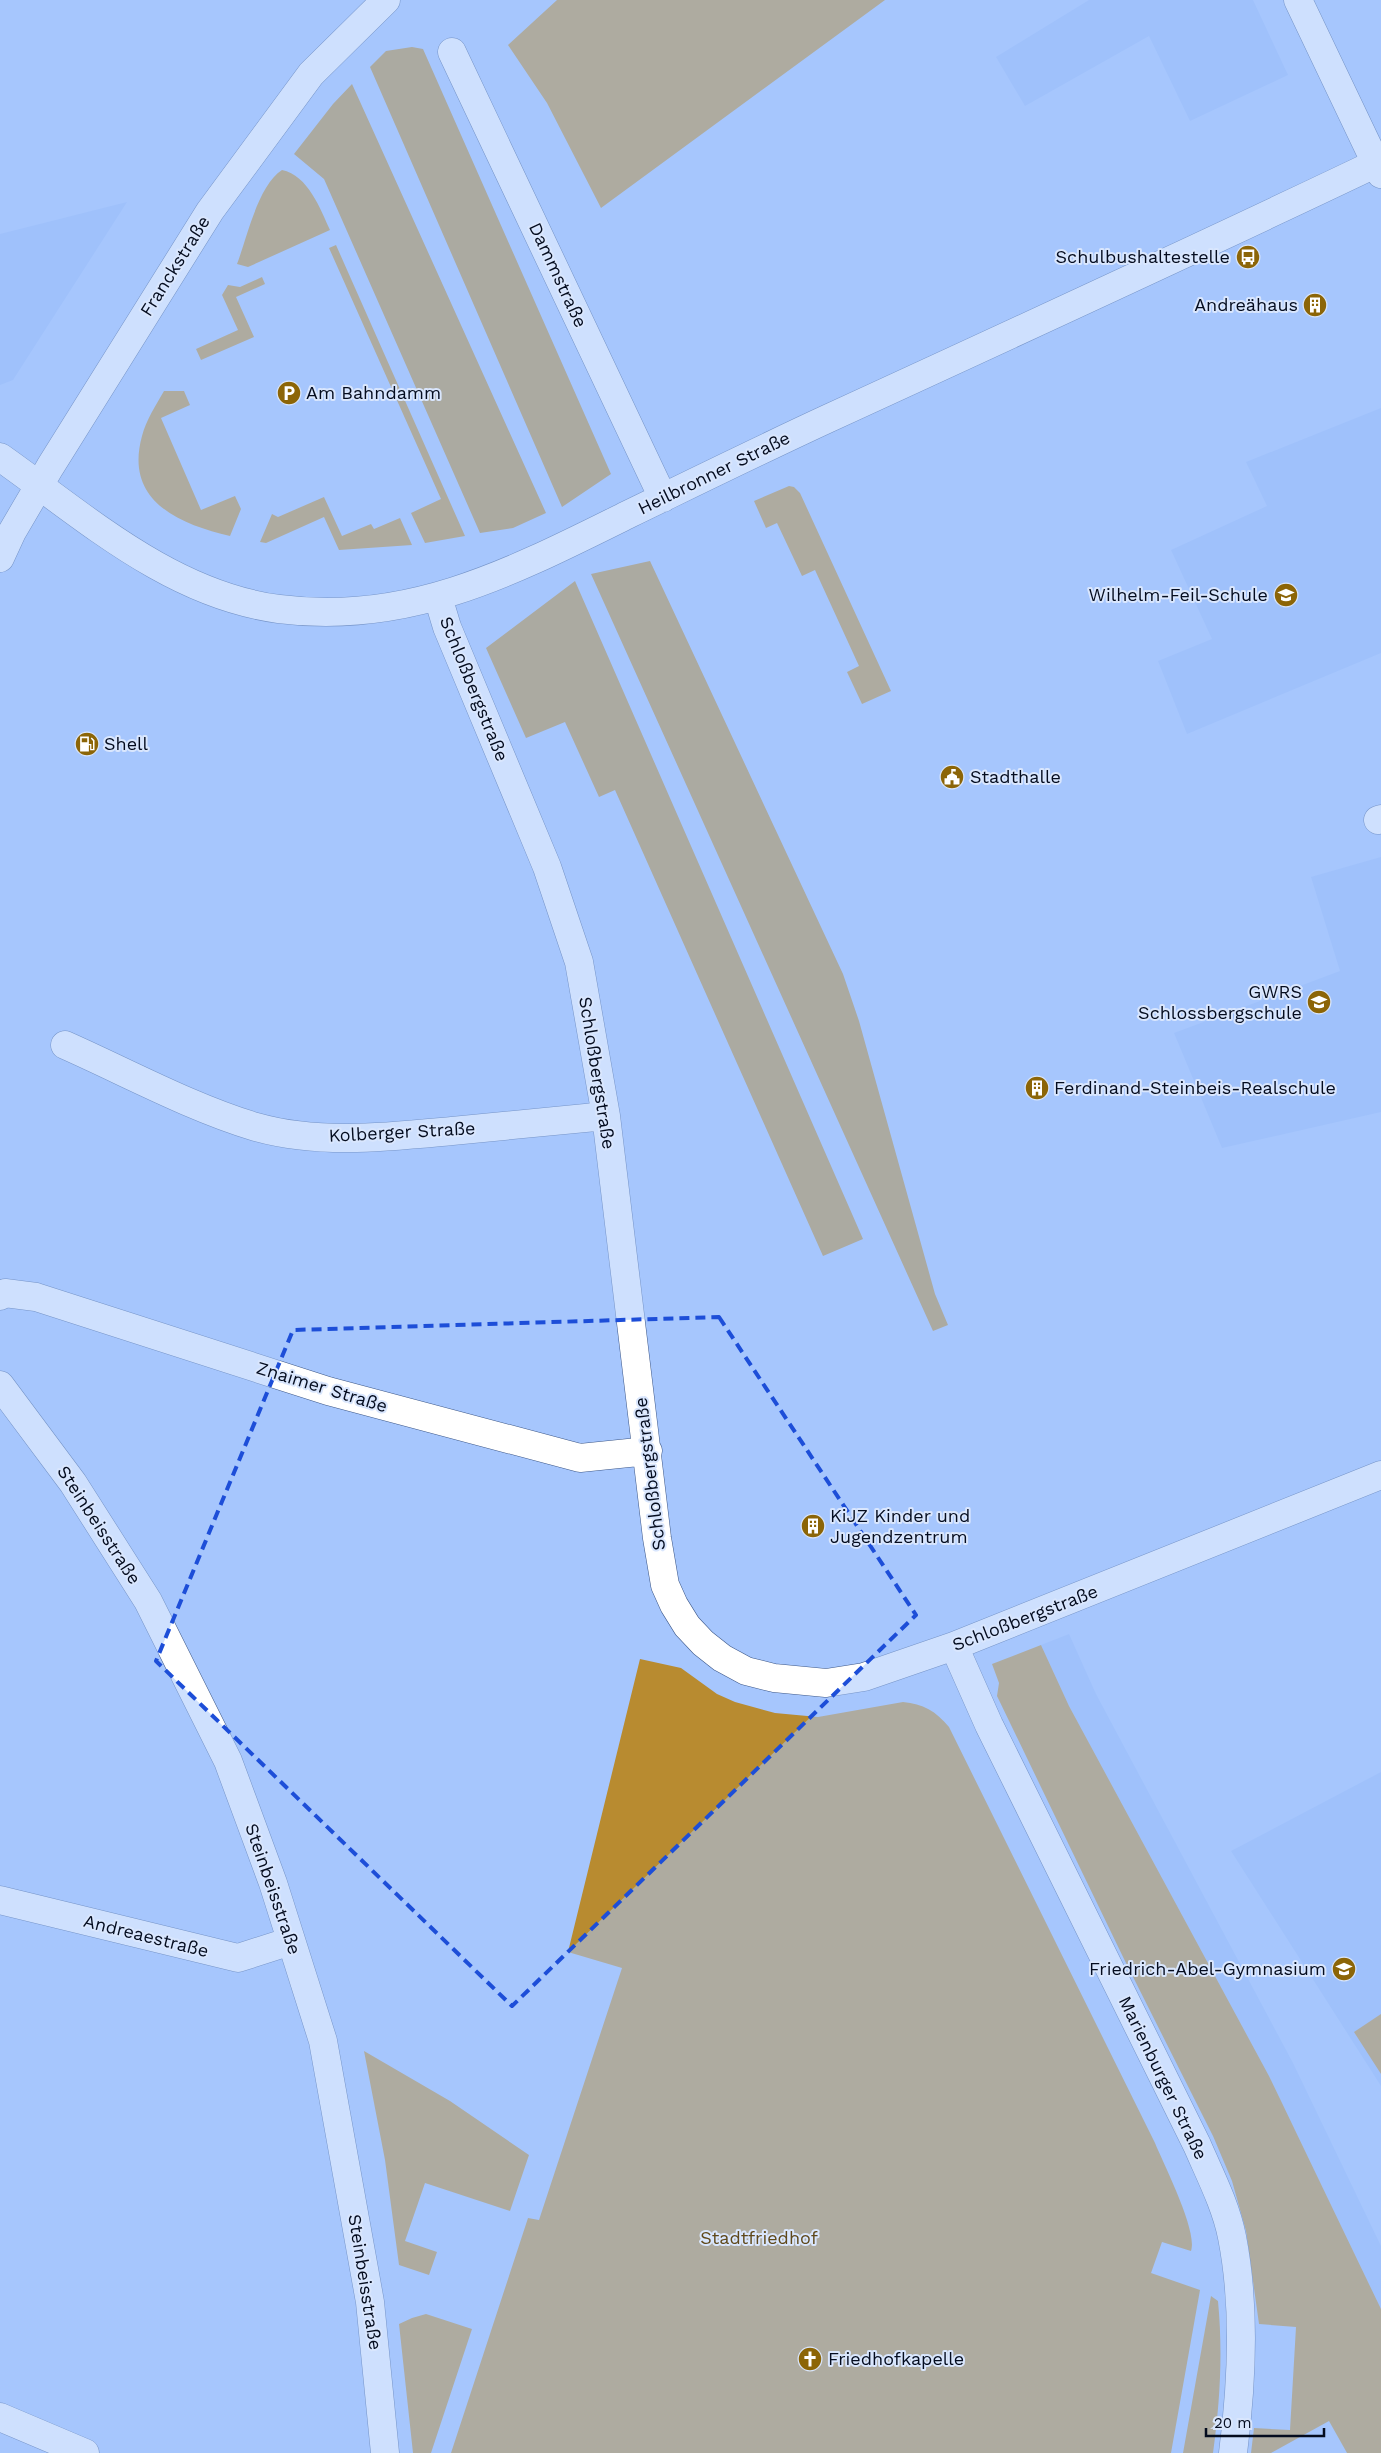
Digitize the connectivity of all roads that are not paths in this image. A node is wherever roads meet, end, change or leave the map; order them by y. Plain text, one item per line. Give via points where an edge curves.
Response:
1 (386, 0) edge
2 (1298, 0) edge
3 (452, 52) dead end
4 (1379, 166) edge
5 (0, 457) edge
6 (40, 485) junction
7 (663, 498) junction
8 (0, 558) edge
9 (438, 597) junction
10 (65, 1045) dead end
11 (606, 1116) junction
12 (0, 1296) edge
13 (0, 1385) edge
14 (648, 1451) junction
15 (1381, 1474) edge
16 (954, 1646) junction
17 (0, 1900) edge
18 (291, 1941) junction
19 (0, 2417) edge
20 (85, 2453) edge
21 (385, 2453) edge
22 (1233, 2453) edge

1 - 6 street, Franckstraße via 311,74 242,166 210,211
2 - 4 street
3 - 7 street, Dammstraße
4 - 7 street, Heilbronner Straße
5 - 6 street, Heilbronner Straße
6 - 8 street, Franckstraße
6 - 9 street, Heilbronner Straße via 158,566 232,598 278,609 336,612 382,609
7 - 9 street, Heilbronner Straße via 556,550
9 - 11 street, Schloßbergstraße via 447,627 547,867 576,954
10 - 11 street, Kolberger Straße via 215,1112 257,1127 303,1135 350,1138 399,1136
11 - 14 street, Schloßbergstraße
12 - 14 street, Znaimer Straße via 20,1294 36,1298 328,1390 580,1458
13 - 18 street, Steinbeisstraße via 73,1483 148,1601 228,1761
14 - 16 street, Schloßbergstraße via 656,1538 665,1584 687,1626 722,1658 746,1671 774,1678 826,1683 864,1677
15 - 16 street, Schloßbergstraße
16 - 22 street, Marienburger Straße via 989,1725 1197,2146 1220,2199 1232,2236 1241,2330
17 - 18 street, Andreaestraße via 238,1958
18 - 21 street, Steinbeisstraße via 323,2041 347,2169 370,2302
19 - 20 street

